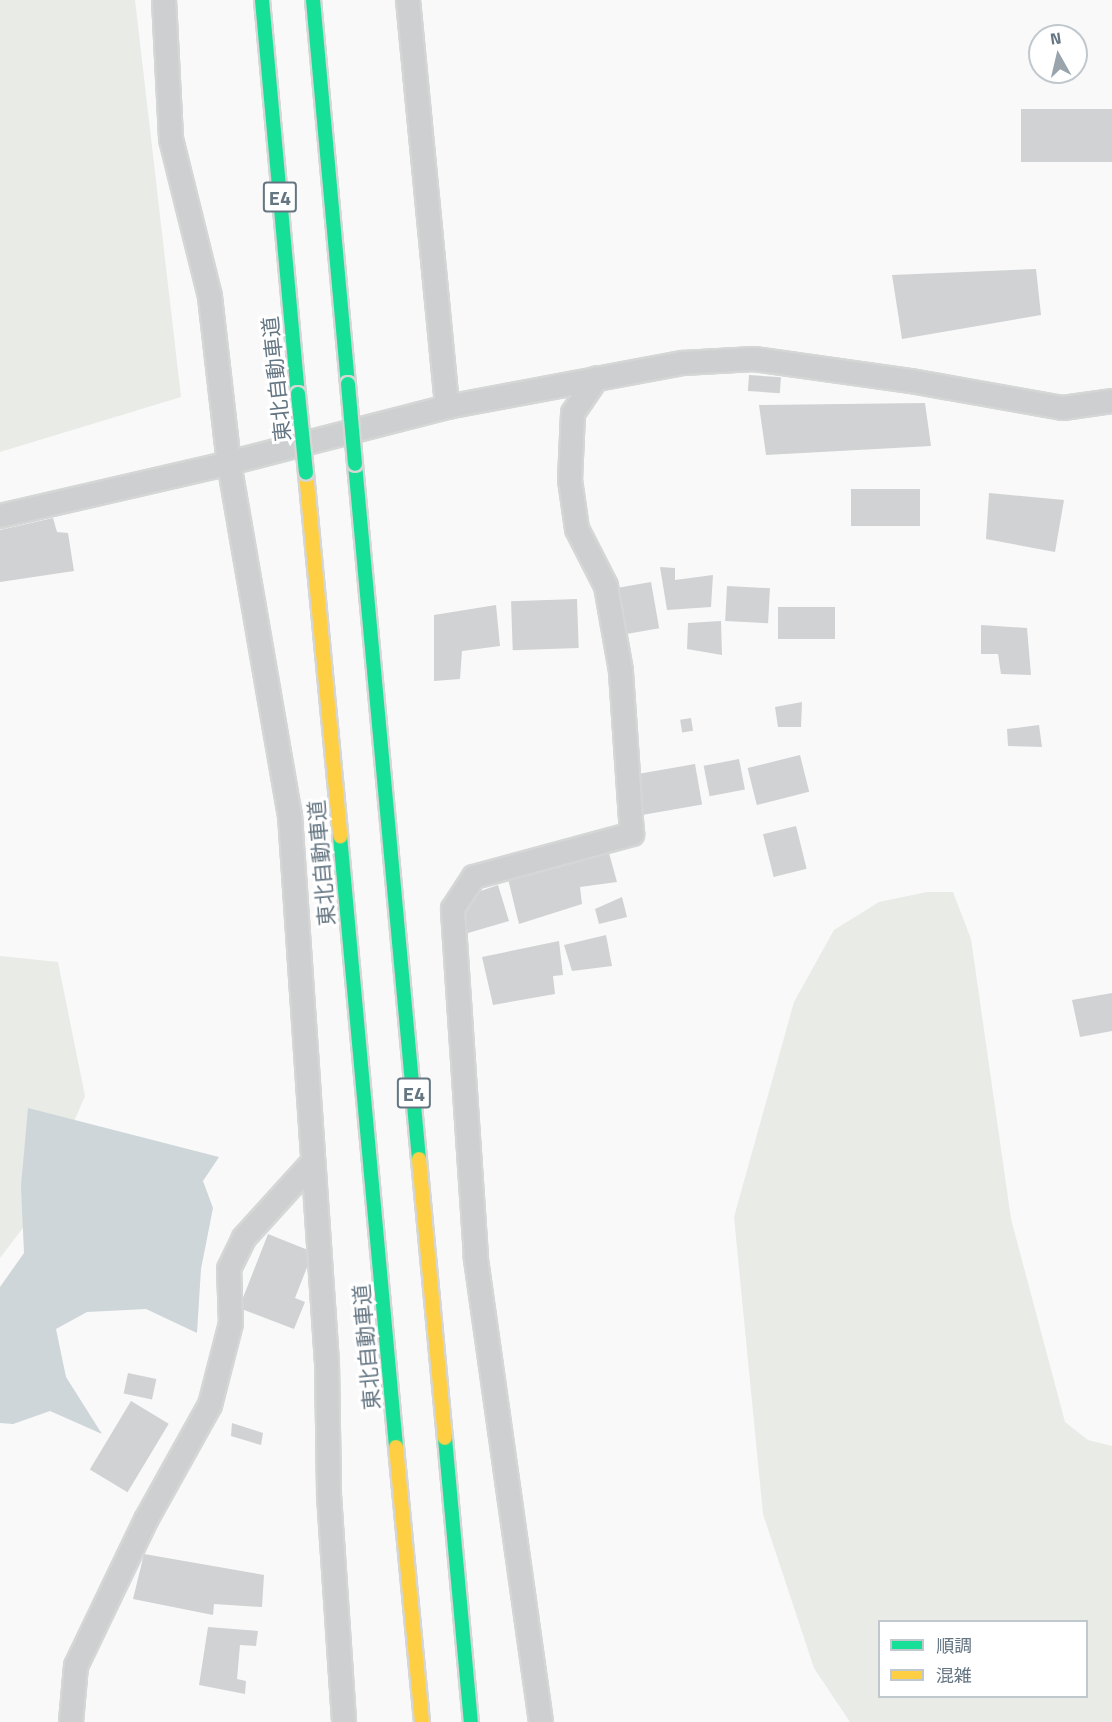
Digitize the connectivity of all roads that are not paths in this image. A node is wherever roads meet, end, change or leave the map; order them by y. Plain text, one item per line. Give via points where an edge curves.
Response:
1 (164, 0) edge
2 (262, 0) edge
3 (313, 0) edge
4 (408, 0) edge
5 (597, 378) junction
6 (1112, 401) edge
7 (447, 408) junction
8 (229, 463) junction
9 (0, 516) edge
10 (312, 1163) junction
11 (71, 1722) edge
12 (344, 1722) edge
13 (422, 1722) edge
14 (471, 1722) edge
15 (541, 1722) edge

1 - 8 street via 171,139 210,297
2 - 13 highway, 東北自動車道 / E4, bridge
3 - 14 highway, E4, bridge
4 - 7 street
5 - 6 street via 683,363 754,359 1063,408
5 - 7 street
5 - 15 street via 573,413 570,480 577,528 606,586 620,660 632,834 474,877 453,909 476,1257
7 - 8 street
8 - 9 street
8 - 10 street via 290,816
10 - 11 street via 244,1238 229,1269 231,1323 210,1405 146,1520 76,1666
10 - 12 street via 327,1363 328,1495

